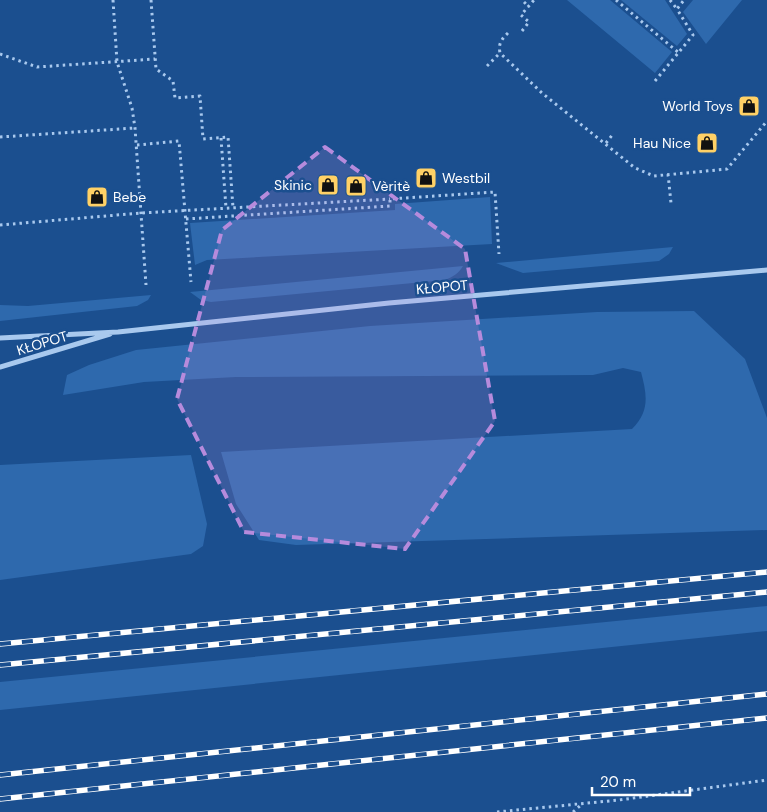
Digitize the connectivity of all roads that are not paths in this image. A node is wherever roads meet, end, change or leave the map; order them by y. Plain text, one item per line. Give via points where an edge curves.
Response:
1 (767, 270) edge
2 (118, 332) junction
3 (0, 338) edge
4 (0, 367) edge

1 - 2 street, KŁOPOT via 389,303
2 - 3 street, KŁOPOT
2 - 4 street, KŁOPOT

